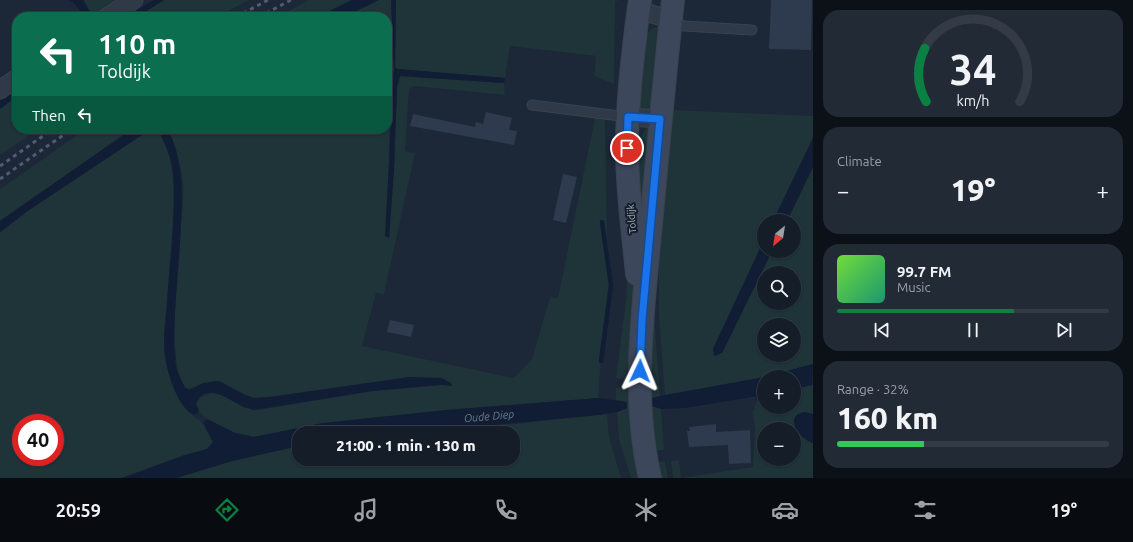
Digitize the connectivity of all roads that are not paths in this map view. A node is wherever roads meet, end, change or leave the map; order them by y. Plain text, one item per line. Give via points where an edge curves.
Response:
1 (134, 0) edge
2 (639, 5) edge
3 (672, 10) edge
4 (115, 12) edge
5 (752, 30) dead end
6 (12, 82) edge
7 (0, 90) edge
8 (532, 105) dead end
9 (628, 117) junction
10 (660, 119) junction
11 (642, 320) junction
12 (650, 478) edge

1 - 4 street
2 - 3 street, Toldijk
2 - 9 street, Toldijk
3 - 5 lane via 684,26
3 - 10 street, Toldijk
6 - 7 street
8 - 9 lane
9 - 10 street
9 - 11 street, Toldijk via 628,184
10 - 11 street, Toldijk
11 - 12 street, Toldijk via 641,422

